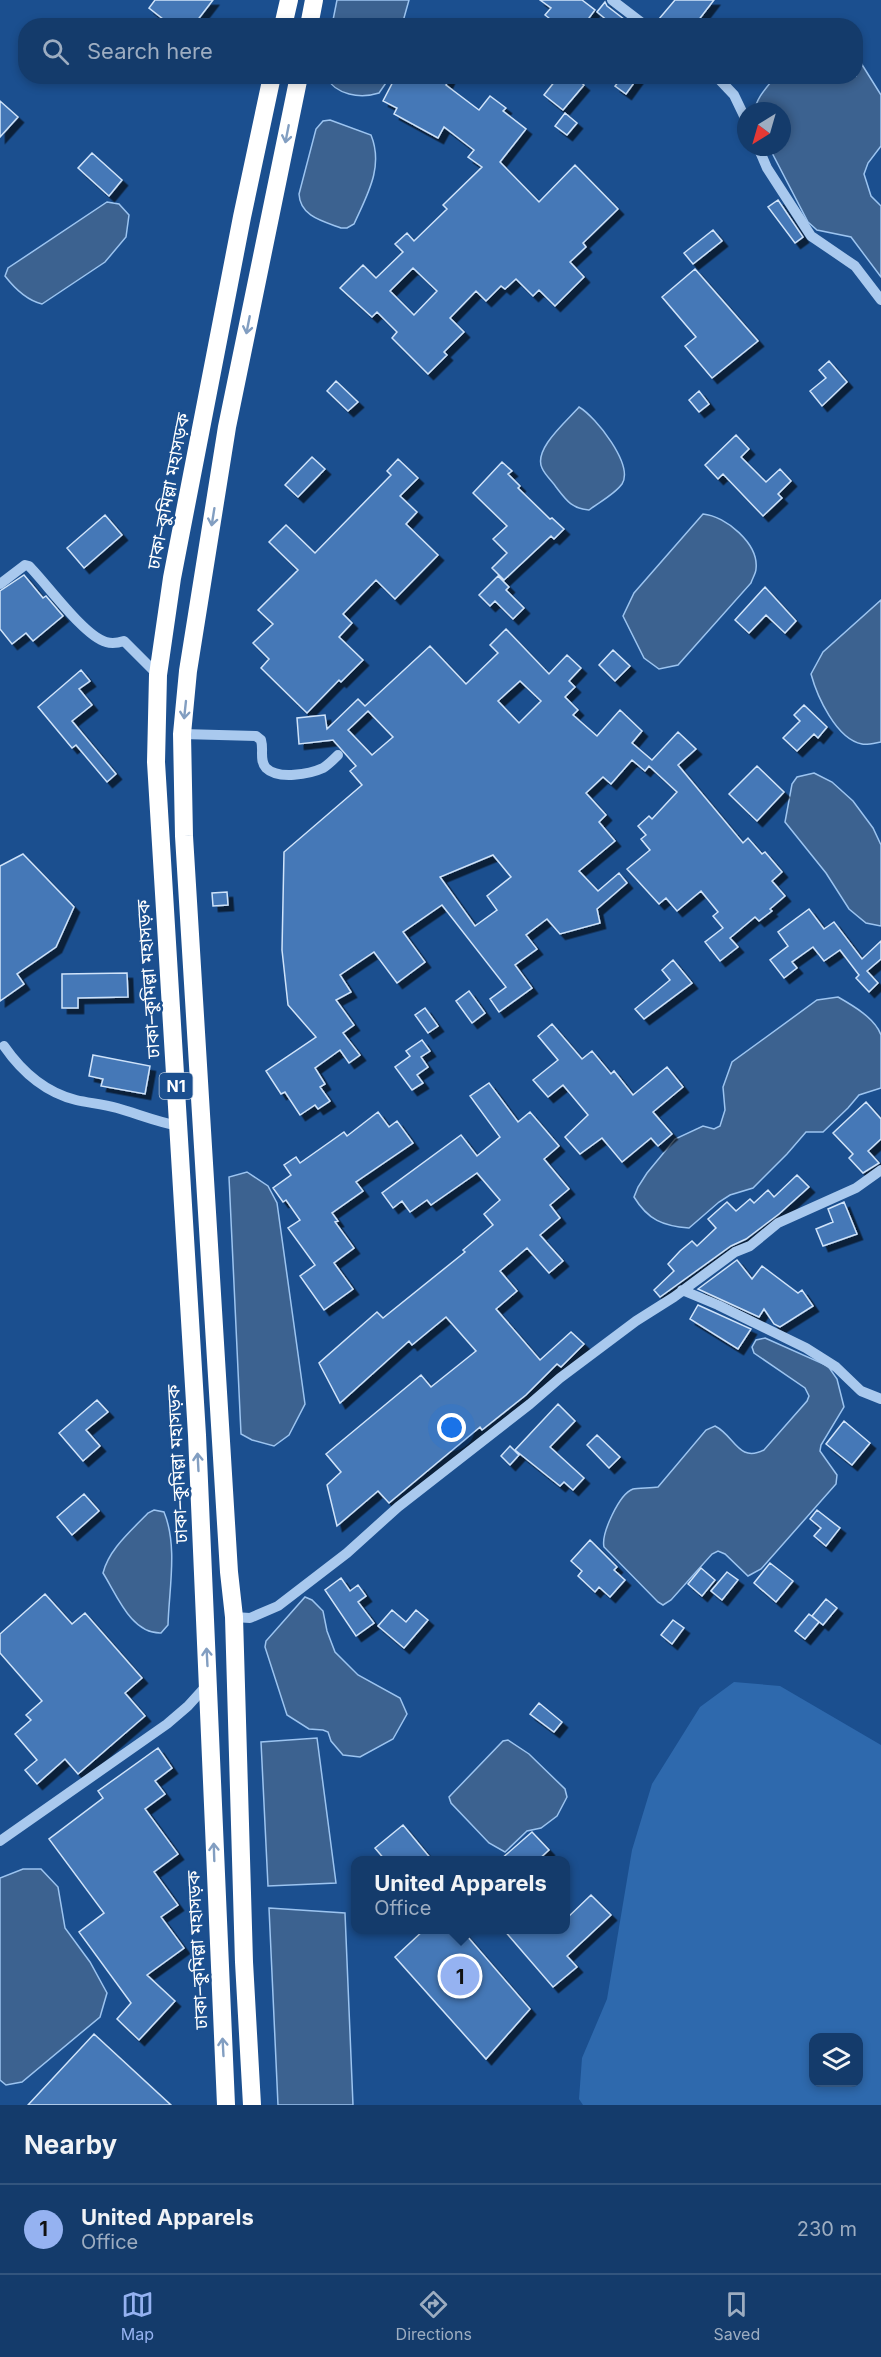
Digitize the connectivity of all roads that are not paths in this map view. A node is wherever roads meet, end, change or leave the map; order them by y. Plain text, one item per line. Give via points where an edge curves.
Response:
1 (289, 0) edge
2 (314, 0) edge
3 (612, 0) edge
4 (285, 18) edge
5 (311, 18) edge
6 (636, 18) edge
7 (270, 84) edge
8 (296, 84) edge
9 (723, 84) edge
10 (737, 102) edge
11 (762, 156) edge
12 (881, 300) edge
13 (0, 584) edge
14 (158, 675) junction
15 (182, 734) junction
16 (338, 755) dead end
17 (4, 1046) dead end
18 (179, 1126) junction
19 (881, 1170) edge
20 (682, 1290) junction
21 (881, 1399) edge
22 (234, 1617) junction
23 (207, 1685) junction
24 (0, 1841) edge
25 (226, 2105) edge
26 (252, 2105) edge

1 - 4 highway
2 - 5 highway
3 - 6 street
7 - 14 highway, ঢাকা–কুমিল্লা মহাসড়ক / N1 via 172,578
8 -> 15 highway, N1 via 227,427 188,671
9 - 10 street
11 - 12 street via 811,236 855,266
13 - 14 street via 29,566 88,631 103,642 124,641
14 - 18 highway, ঢাকা–কুমিল্লা মহাসড়ক / N1 via 156,762
15 - 16 street via 256,736 261,740 262,761 271,772 282,774 307,773 324,767
15 - 22 highway, N1 via 184,836
17 - 18 street via 30,1077 57,1094
23 -> 18 highway, ঢাকা–কুমিল্লা মহাসড়ক / N1
19 - 20 street via 856,1188 778,1223
20 - 21 street via 806,1348 836,1367 861,1391
20 - 22 street via 560,1378 398,1507 304,1588 265,1613 250,1618
22 - 26 highway, N1
23 - 24 street via 167,1724
25 -> 23 highway, ঢাকা–কুমিল্লা মহাসড়ক / N1

